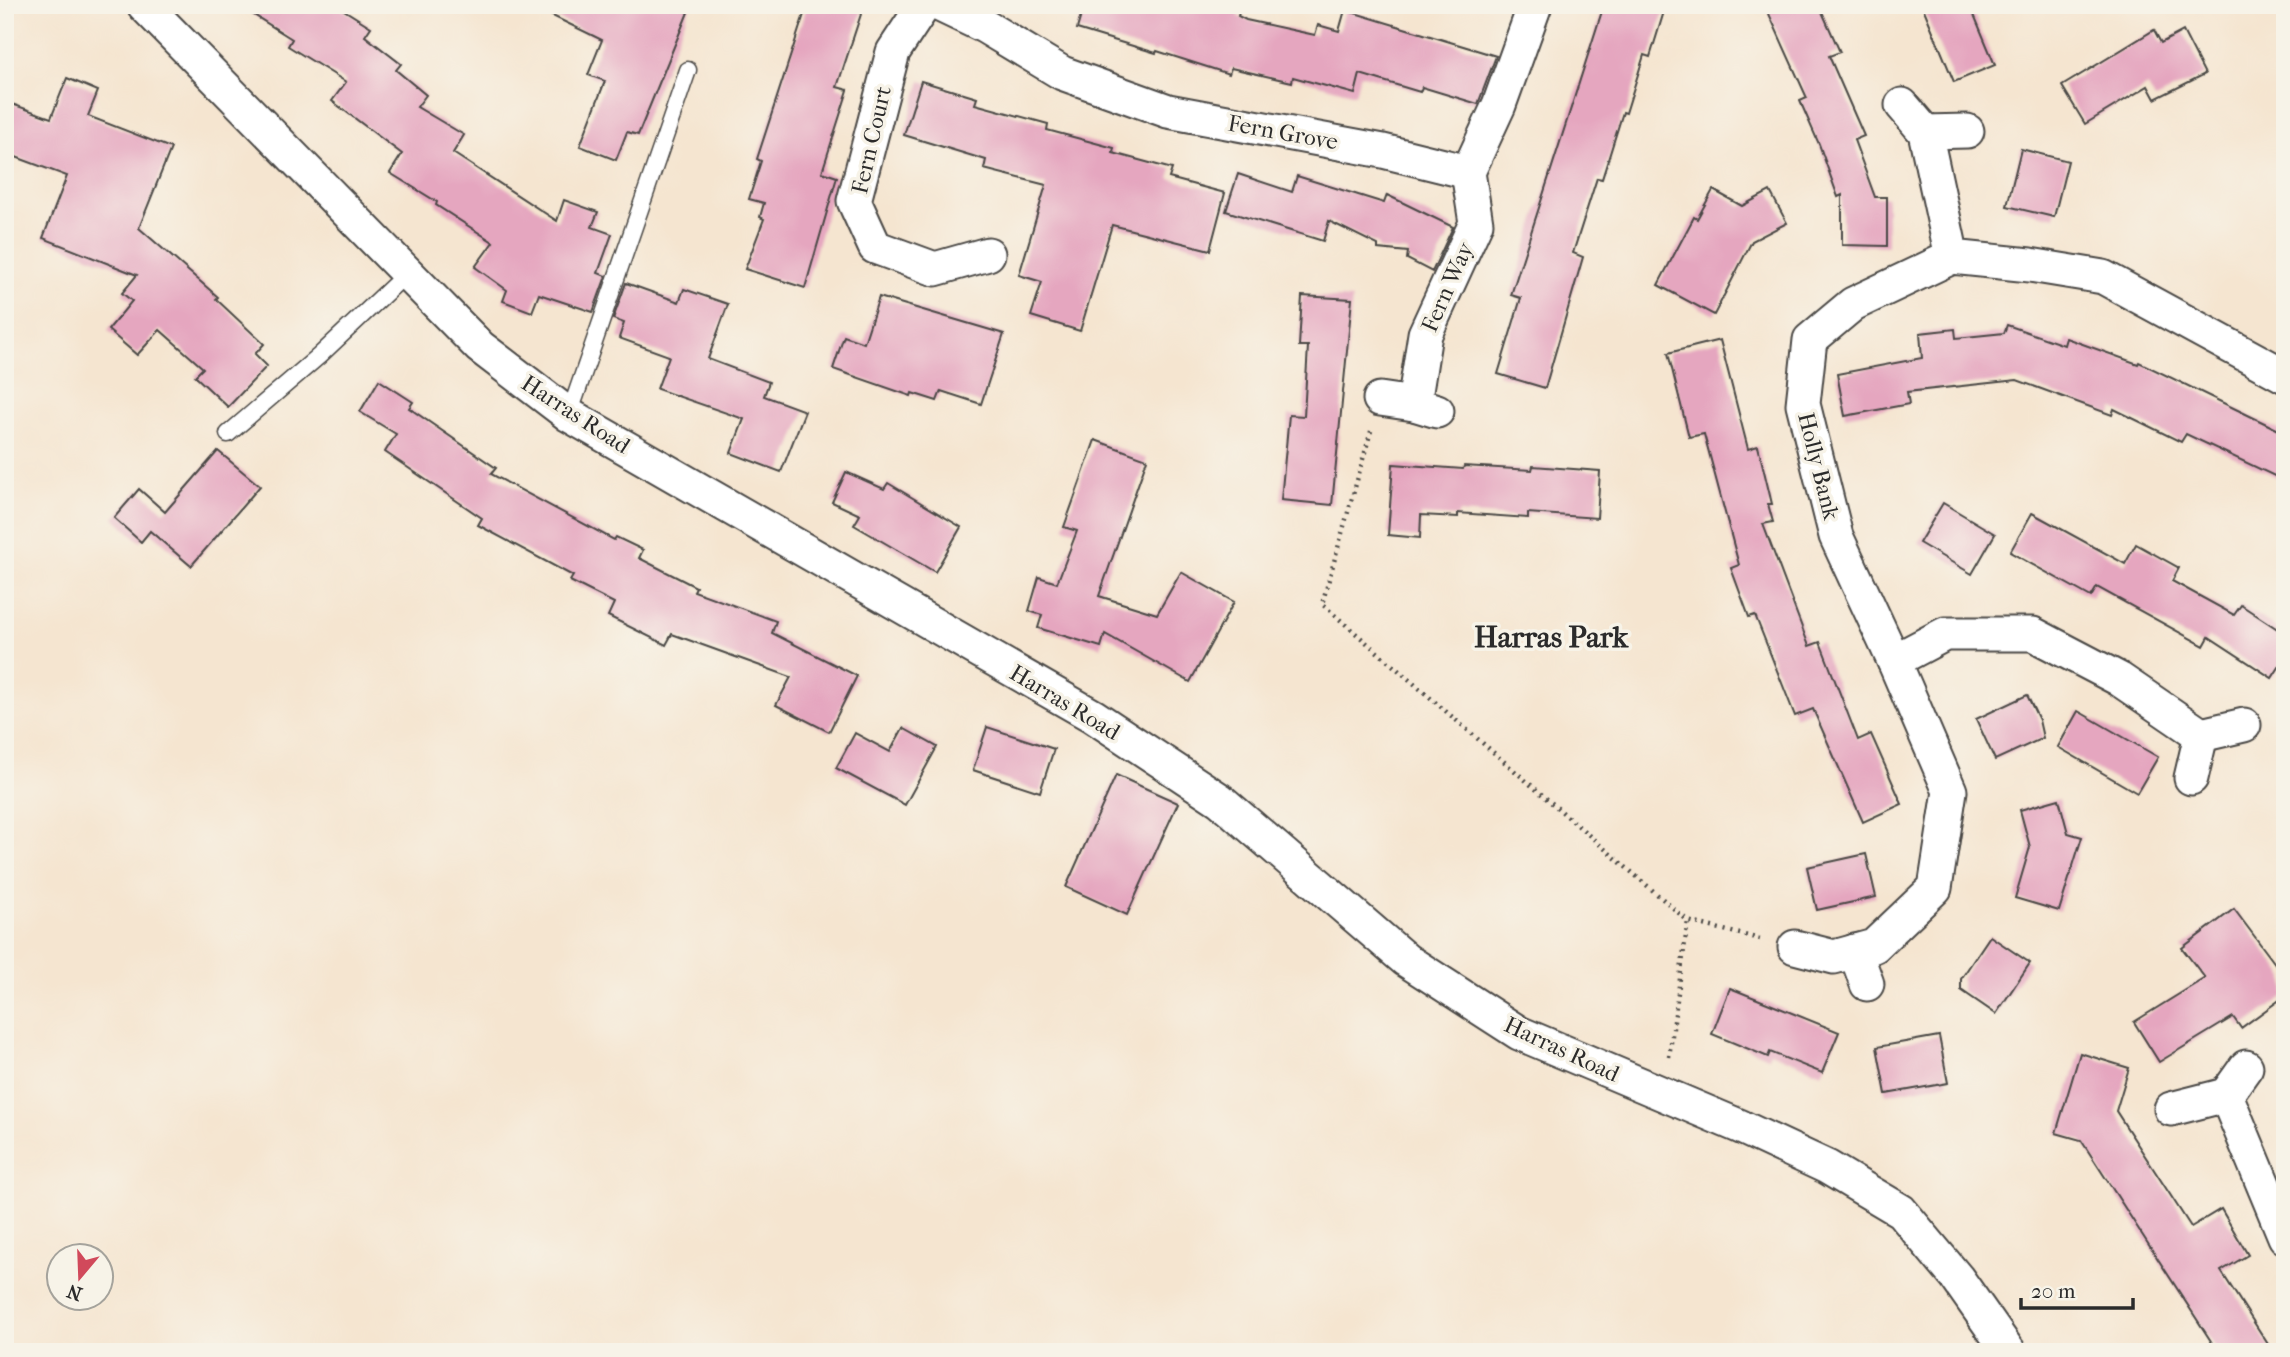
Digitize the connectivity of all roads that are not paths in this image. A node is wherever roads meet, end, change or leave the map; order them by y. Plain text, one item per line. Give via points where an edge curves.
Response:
1 (144, 5) edge
2 (924, 5) edge
3 (940, 5) edge
4 (1535, 5) edge
5 (688, 70) dead end
6 (1902, 105) dead end
7 (1967, 131) dead end
8 (1925, 132) junction
9 (1468, 172) junction
10 (988, 254) dead end
11 (1952, 257) junction
12 (407, 273) junction
13 (2285, 376) edge
14 (1380, 400) road end
15 (569, 415) junction
16 (228, 434) dead end
17 (1894, 661) junction
18 (2244, 725) dead end
19 (2201, 735) junction
20 (2191, 778) dead end
21 (1795, 947) road end
22 (1855, 951) junction
23 (1867, 984) dead end
24 (2246, 1067) dead end
25 (2226, 1096) junction
26 (2171, 1109) dead end
27 (2285, 1237) edge
28 (2009, 1352) edge

1 - 12 street, Harras Road
2 - 10 street, Fern Court via 893,52 855,201 875,247 935,269
3 - 9 street, Fern Grove via 1062,73 1168,111
4 - 9 street via 1499,105
5 - 15 lane
6 - 8 street
7 - 8 street
8 - 11 street
9 - 14 street, Fern Way via 1476,223 1425,334 1426,407
11 - 13 street via 2103,277
11 - 17 street, Holly Bank via 1853,304 1810,340 1802,404 1836,536
12 - 15 street, Harras Road via 480,347
12 - 16 lane
15 - 28 street, Harras Road via 1093,716 1220,800 1406,960 1519,1033 1739,1125 1828,1167 1901,1211 1957,1278
17 - 19 street via 1945,634 2033,634 2119,679
17 - 22 street, Holly Bank via 1950,791 1935,888 1874,946
18 - 19 street
19 - 20 street
21 - 22 street, Holly Bank via 1834,957
22 - 23 street
24 - 25 street
25 - 26 street
25 - 27 street

